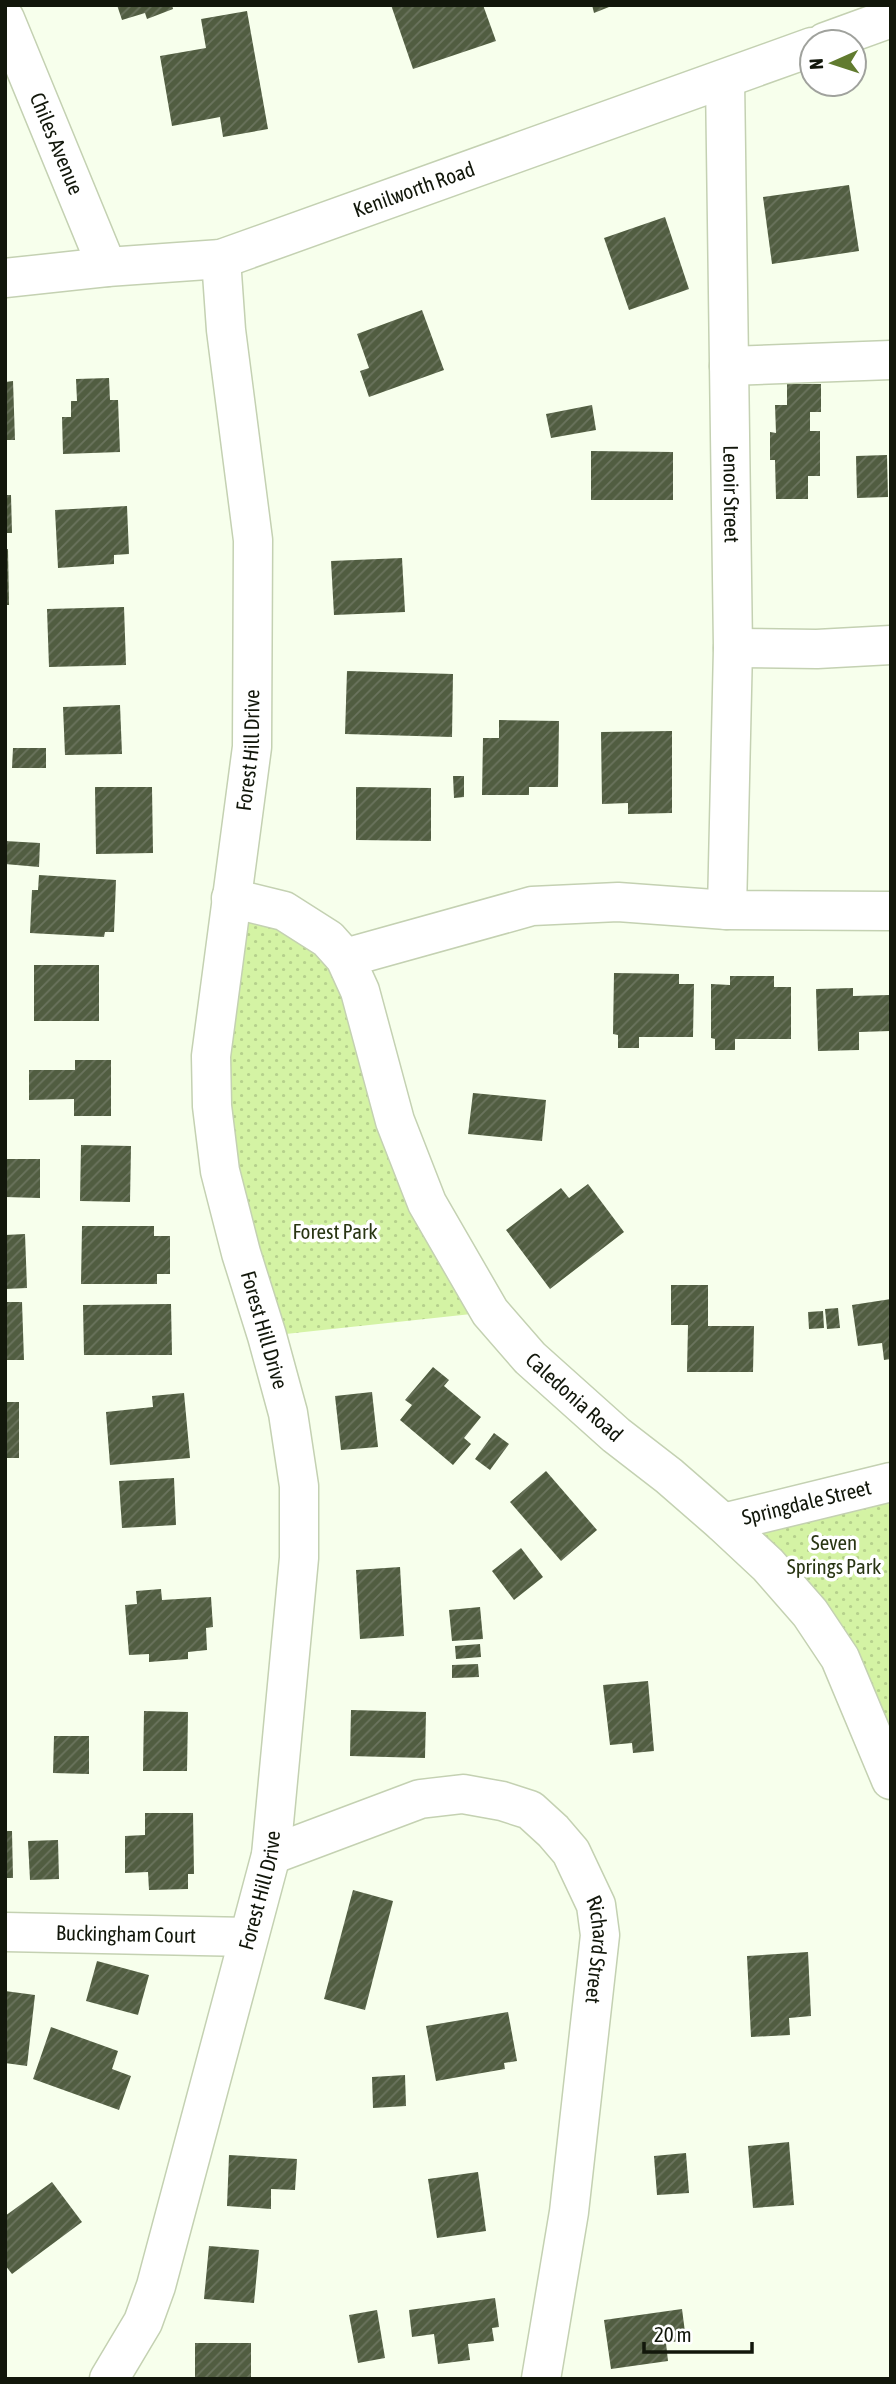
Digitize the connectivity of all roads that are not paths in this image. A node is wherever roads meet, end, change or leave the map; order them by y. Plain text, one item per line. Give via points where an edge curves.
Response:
1 (891, 18) edge
2 (5, 19) edge
3 (864, 28) edge
4 (798, 52) edge
5 (725, 79) junction
6 (221, 259) junction
7 (107, 267) junction
8 (5, 278) edge
9 (891, 360) edge
10 (729, 366) junction
11 (891, 645) edge
12 (733, 648) junction
13 (231, 898) junction
14 (727, 910) junction
15 (891, 911) edge
16 (345, 958) junction
17 (891, 1482) edge
18 (723, 1523) junction
19 (891, 1780) edge
20 (271, 1855) junction
21 (5, 1932) edge
22 (248, 1937) junction
23 (109, 2379) edge
24 (541, 2379) edge

1 - 3 street
2 - 7 street, Chiles Avenue
4 - 5 street, Kenilworth Road
5 - 6 street, Kenilworth Road
5 - 10 street, Lenoir Street
6 - 7 street, Kenilworth Road
6 - 13 street, Forest Hill Drive via 253,540 252,747
7 - 8 street, Kenilworth Road
9 - 10 street
10 - 12 street, Lenoir Street
11 - 12 street
12 - 14 street, Lenoir Street
13 - 16 street, Caledonia Road via 284,911 328,939
13 - 20 street, Forest Hill Drive via 211,1056 212,1106 220,1171 288,1413 299,1486 299,1558
14 - 15 street
14 - 16 street via 618,902 532,906
16 - 18 street, Caledonia Road via 360,991 396,1121 423,1193 490,1311 530,1359
17 - 18 street, Springdale Street
18 - 19 street, Caledonia Road via 810,1613 840,1658
20 - 22 street, Forest Hill Drive
20 - 24 street, Richard Street via 420,1800 463,1794 530,1810 571,1852 596,1905 600,1935 569,2212
21 - 22 street, Buckingham Court
22 - 23 street, Forest Hill Drive via 156,2286 143,2322

